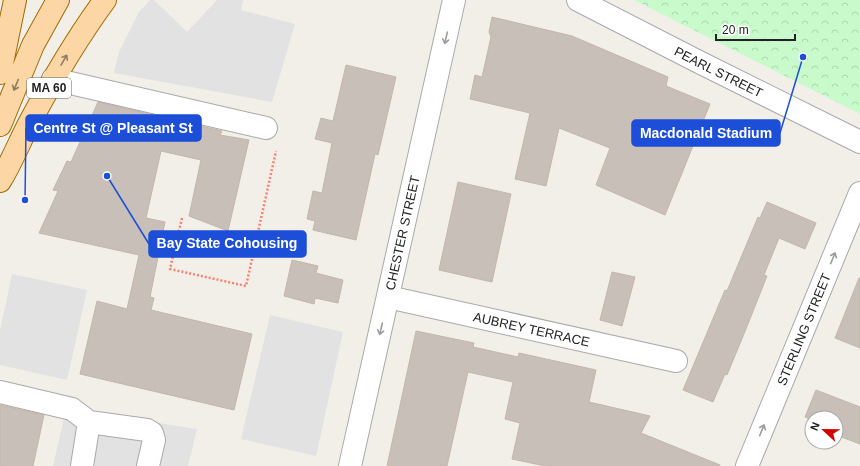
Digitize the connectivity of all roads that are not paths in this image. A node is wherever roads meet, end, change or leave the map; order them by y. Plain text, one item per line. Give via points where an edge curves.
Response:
1 (15, 0) edge
2 (58, 0) edge
3 (105, 0) edge
4 (454, 0) edge
5 (578, 0) edge
6 (0, 73) edge
7 (53, 79) junction
8 (0, 125) edge
9 (266, 128) road end
10 (860, 142) edge
11 (0, 181) edge
12 (860, 194) edge
13 (388, 297) junction
14 (676, 361) dead end
15 (0, 392) edge
16 (89, 422) junction
17 (82, 466) edge
18 (148, 466) edge
19 (350, 466) edge
20 (747, 466) edge

1 - 6 main road
2 -> 8 main road, MA 60 via 34,45
7 -> 3 main road, MA 60
4 -> 13 street, CHESTER STREET
5 - 10 street, PEARL STREET
7 - 9 street
7 - 11 main road, MA 60
20 -> 12 street, STERLING STREET
13 - 14 street, AUBREY TERRACE
13 -> 19 street, CHESTER STREET
15 - 16 street via 72,409
16 - 17 street
16 - 18 street via 147,430 152,433 154,440

